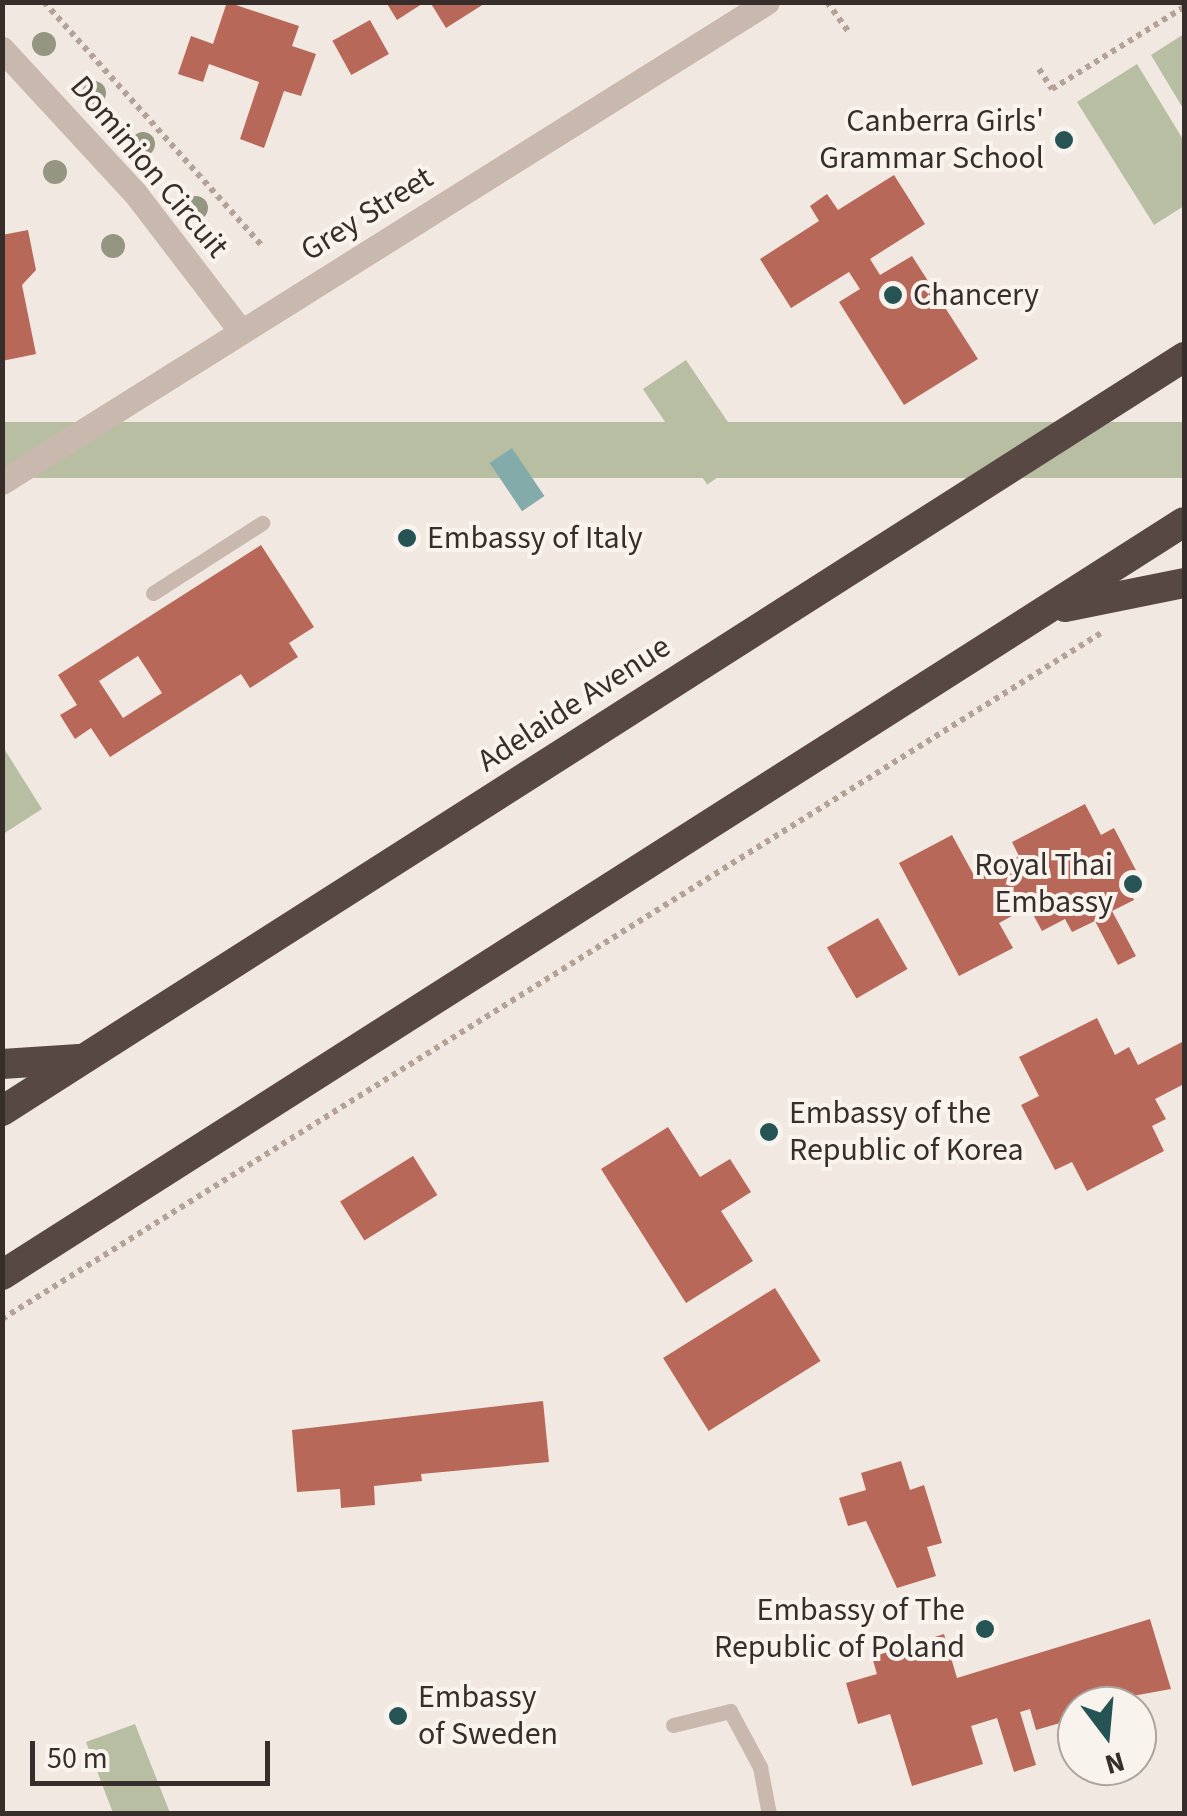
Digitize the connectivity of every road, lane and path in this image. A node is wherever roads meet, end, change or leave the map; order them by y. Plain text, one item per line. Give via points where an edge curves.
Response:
1 (44, 2) edge
2 (767, 2) edge
3 (827, 2) edge
4 (1184, 7) edge
5 (848, 32) dead end
6 (2, 49) edge
7 (1039, 69) dead end
8 (262, 245) dead end
9 (242, 330) junction
10 (1184, 357) edge
11 (2, 482) edge
12 (1184, 522) edge
13 (262, 523) dead end
14 (1184, 583) edge
15 (153, 592) dead end
16 (1037, 614) junction
17 (1108, 628) dead end
18 (85, 1059) junction
19 (2, 1064) edge
20 (2, 1111) edge
21 (2, 1275) edge
22 (2, 1319) edge
23 (673, 1724) dead end
24 (769, 1814) edge

1 - 8 path
2 - 9 street, Grey Street
3 - 5 path
4 - 7 path via 1052,89
6 - 9 street, Dominion Circuit via 135,192
9 - 11 street, Grey Street
10 - 18 highway, Adelaide Avenue
12 - 16 highway
13 - 15 lane
14 - 16 highway
16 - 21 highway
17 - 22 path
18 - 19 highway
18 - 20 highway, Adelaide Avenue
23 - 24 lane via 730,1711 760,1767

